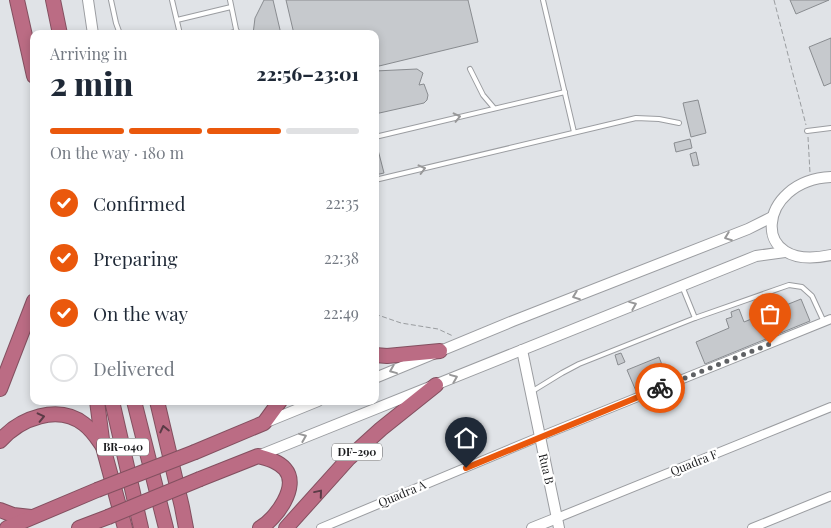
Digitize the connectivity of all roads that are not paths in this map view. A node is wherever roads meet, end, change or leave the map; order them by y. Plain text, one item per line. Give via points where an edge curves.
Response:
1 (17, 0) edge
2 (53, 0) edge
3 (88, 0) edge
4 (111, 0) edge
5 (172, 0) edge
6 (230, 0) edge
7 (543, 0) edge
8 (231, 7) junction
9 (177, 20) junction
10 (59, 30) edge
11 (92, 30) edge
12 (119, 30) edge
13 (179, 30) edge
14 (236, 30) edge
15 (30, 58) edge
16 (470, 69) dead end
17 (565, 92) junction
18 (494, 108) junction
19 (679, 123) dead end
20 (831, 128) edge
21 (807, 131) road end
22 (574, 132) junction
23 (379, 135) edge
24 (831, 177) edge
25 (379, 179) edge
26 (772, 216) junction
27 (785, 252) junction
28 (831, 255) edge
29 (682, 285) junction
30 (30, 312) edge
31 (695, 318) junction
32 (827, 321) edge
33 (440, 350) junction
34 (522, 350) junction
35 (379, 355) edge
36 (379, 376) edge
37 (436, 385) junction
38 (0, 389) edge
39 (530, 393) junction
40 (98, 405) edge
41 (113, 405) edge
42 (135, 405) edge
43 (158, 405) edge
44 (277, 405) edge
45 (309, 405) edge
46 (831, 407) edge
47 (264, 424) junction
48 (539, 437) junction
49 (0, 441) edge
50 (104, 448) junction
51 (258, 456) junction
52 (831, 496) edge
53 (182, 507) junction
54 (0, 510) edge
55 (34, 517) junction
56 (558, 523) edge
57 (7, 528) edge
58 (79, 528) edge
59 (125, 528) edge
60 (141, 528) edge
61 (166, 528) edge
62 (186, 528) edge
63 (198, 528) edge
64 (260, 528) edge
65 (286, 528) edge
66 (321, 528) edge
67 (532, 528) edge
68 (752, 528) edge

1 - 15 highway
2 - 10 highway
3 - 11 main road
4 - 12 lane
5 - 9 lane
6 - 8 lane
7 - 17 lane
8 - 9 lane
8 - 14 lane
9 - 13 lane
16 - 18 lane via 483,95
17 - 18 lane
17 - 22 lane
23 -> 18 lane
19 - 22 lane via 659,118 636,118
20 - 21 lane
25 -> 22 lane
24 - 26 main road via 799,185 789,192
26 - 27 main road via 773,236
26 -> 33 main road via 753,227
27 - 28 main road, DF-290 via 801,257
27 - 29 main road, DF-290 via 756,256
29 - 31 lane
34 -> 29 main road, DF-290
30 - 38 highway
31 - 32 lane via 789,285 802,287 812,296
31 - 39 lane via 580,364
32 - 48 street, Quadra A
33 - 35 highway
33 -> 36 main road
37 -> 34 main road, DF-290
34 - 39 main road, Rua B
51 -> 37 main road, DF-290
65 -> 37 highway, DF-290 via 349,458
39 - 48 main road, Rua B
40 - 50 highway
41 - 60 highway, BR-040
42 - 61 highway, BR-040
53 -> 43 highway
44 - 47 highway
45 - 47 main road
46 - 56 street, Quadra F
47 - 55 highway, bridge
48 - 56 main road, Rua B
48 - 66 street, Quadra A
49 -> 50 highway via 20,424 54,414 83,424
50 - 59 highway
51 - 58 highway, DF-290, bridge
51 - 64 highway via 279,463 288,472 291,482 280,510
52 - 68 street
53 - 62 highway
53 - 63 highway
54 - 55 highway
55 - 57 highway
56 - 67 main road

